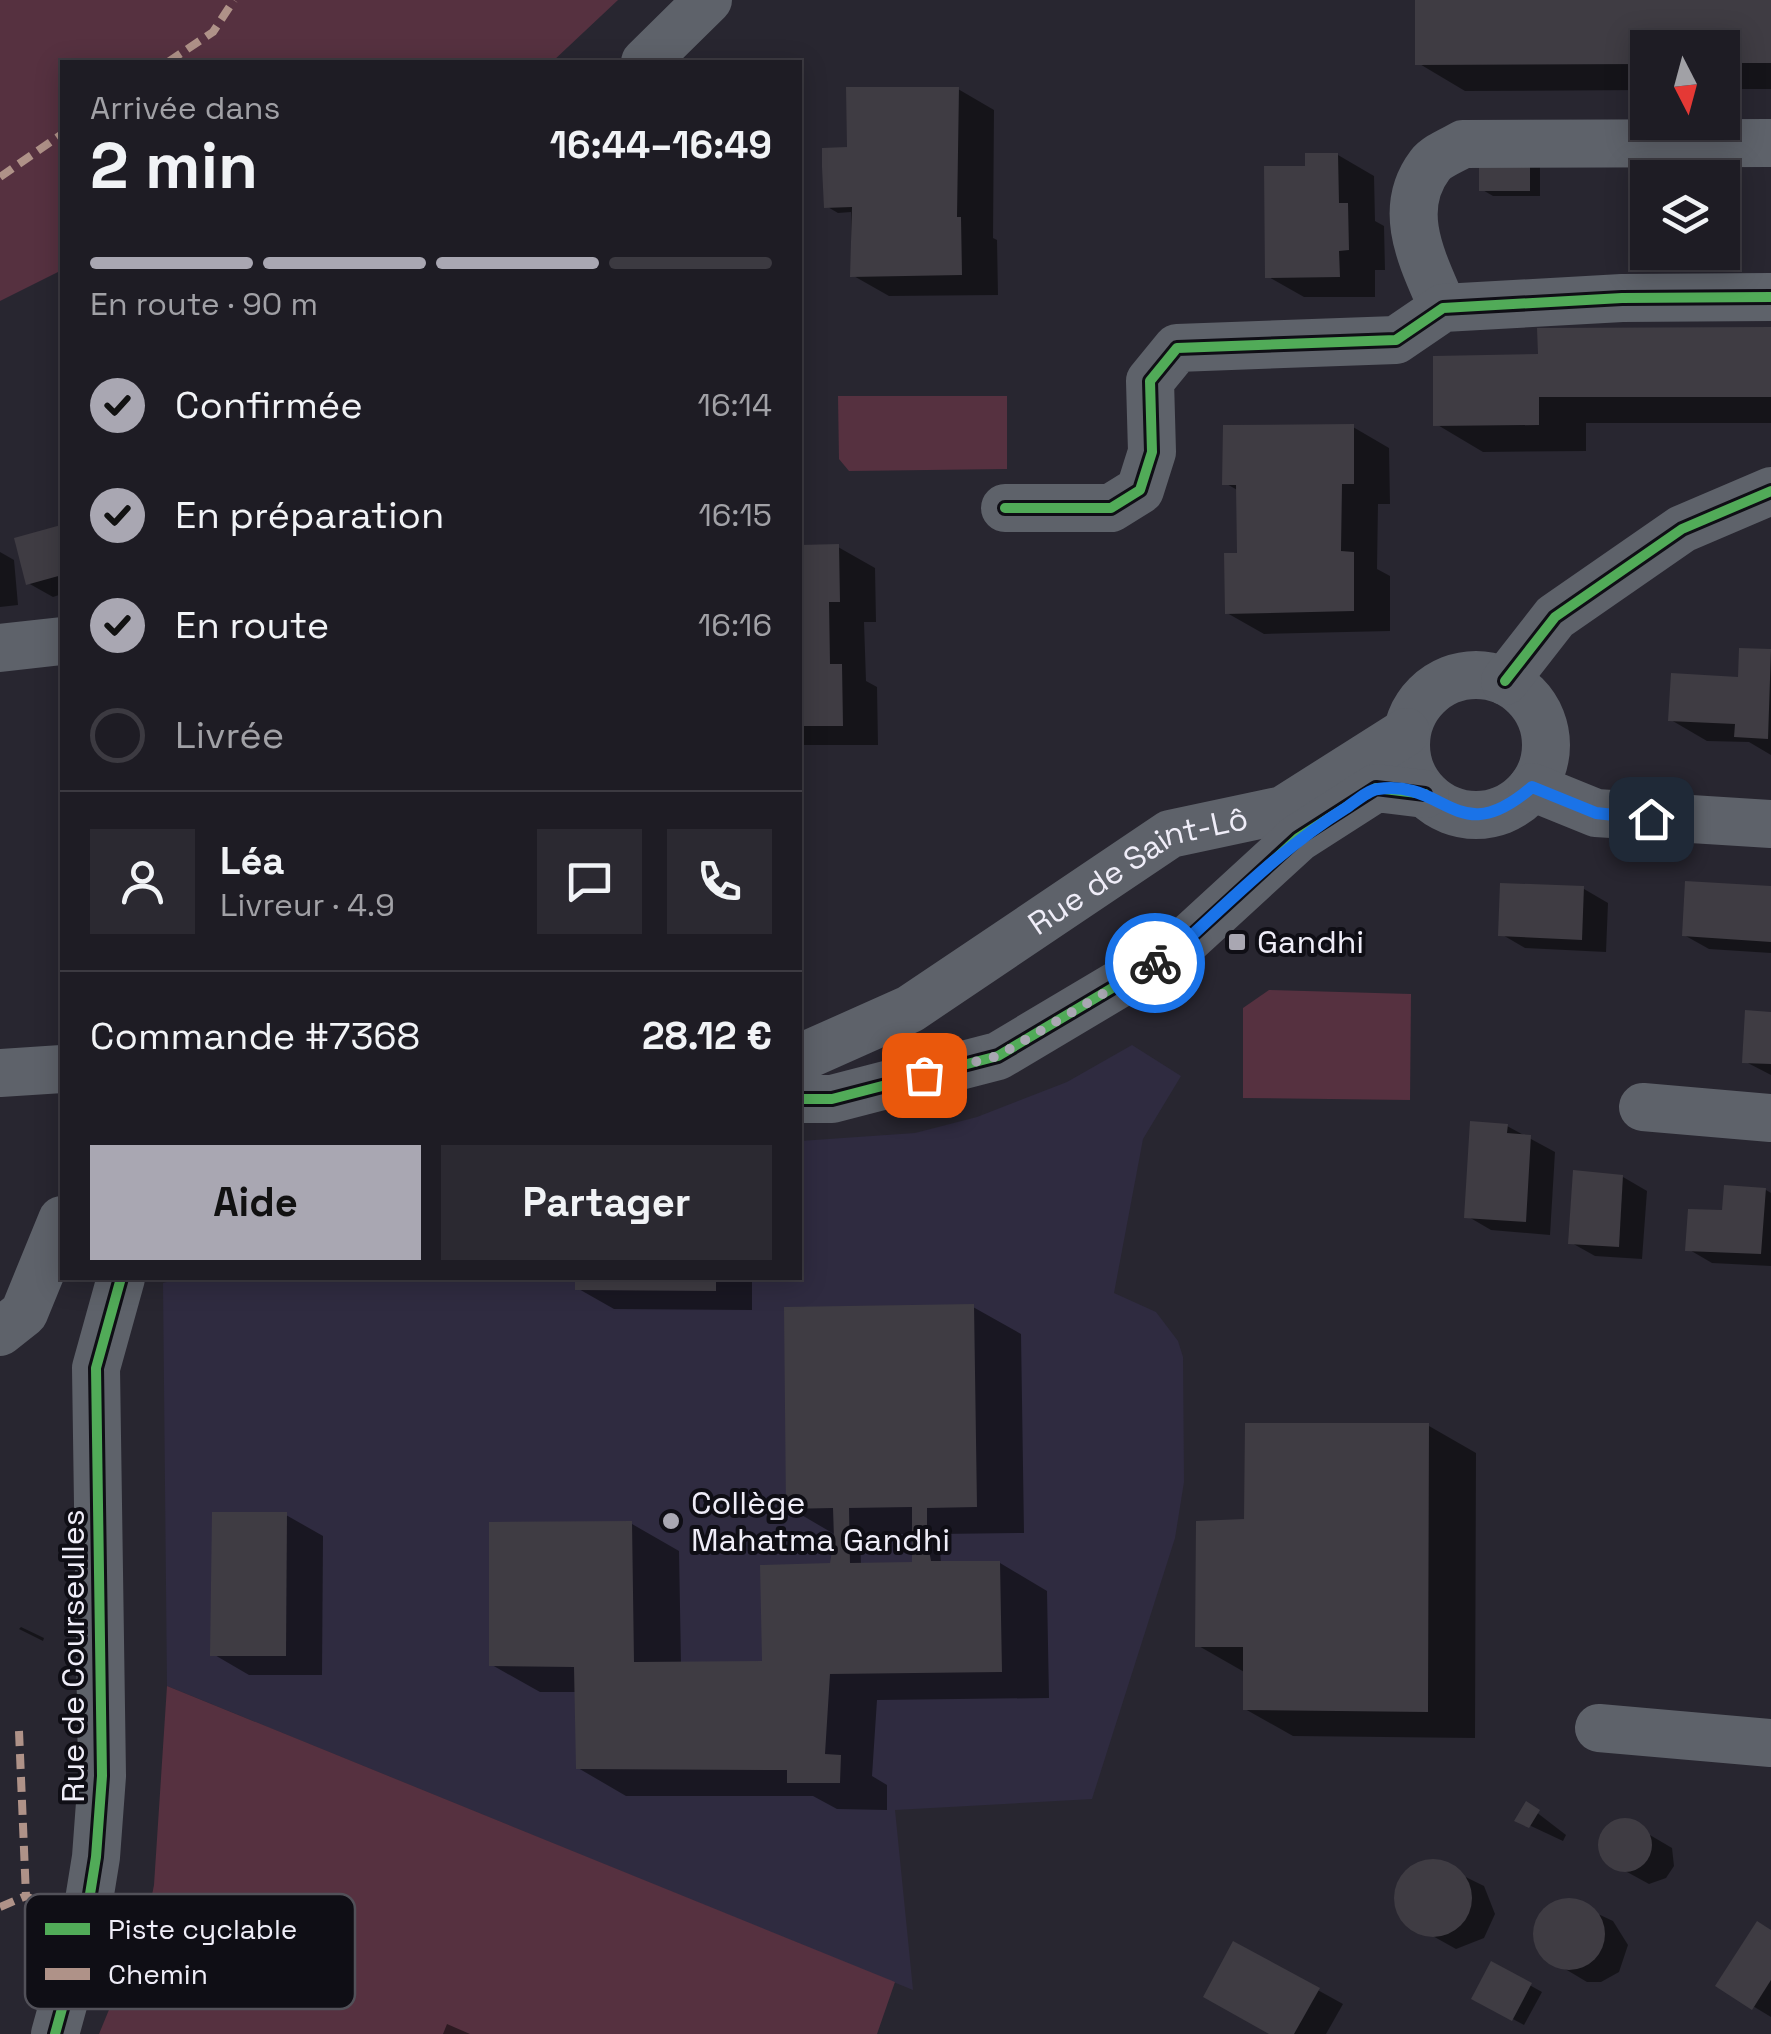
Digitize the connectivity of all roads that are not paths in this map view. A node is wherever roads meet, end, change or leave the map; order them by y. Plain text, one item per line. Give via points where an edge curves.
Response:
1 (708, 0) edge
2 (647, 60) edge
3 (1771, 143) edge
4 (1771, 297) edge
5 (1442, 308) junction
6 (1771, 491) edge
7 (1005, 508) dead end
8 (60, 641) edge
9 (0, 648) edge
10 (1505, 681) junction
11 (1406, 732) junction
12 (1532, 787) junction
13 (1424, 794) junction
14 (1771, 824) edge
15 (876, 1024) junction
16 (802, 1057) edge
17 (60, 1069) edge
18 (0, 1073) edge
19 (892, 1084) junction
20 (802, 1099) edge
21 (1643, 1107) dead end
22 (1771, 1118) edge
23 (60, 1225) edge
24 (120, 1280) edge
25 (0, 1332) edge
26 (1599, 1728) dead end
27 (1771, 1743) edge
28 (90, 1894) edge
29 (62, 2009) edge
30 (55, 2034) edge

1 - 2 street
3 - 5 street via 1463,144 1431,163 1412,229
4 - 5 street
5 - 7 street via 1396,340 1176,348 1150,382 1152,452 1140,490 1111,508
6 - 10 street via 1682,530 1555,617
8 - 9 street
10 - 11 street via 1464,676 1444,683 1426,694
10 - 12 street via 1540,716 1545,752
11 - 13 street via 1406,754
11 - 15 street, Rue de Saint-Lô via 1283,810 1170,834 910,1009
12 - 13 street via 1510,807 1480,816 1450,811
12 - 14 street via 1596,813
13 - 19 street, Rue de Saint-Lô via 1376,788 1298,838 1176,950 998,1056
15 - 16 street, Rue de Saint-Lô
15 - 19 street
17 - 18 street
19 - 20 street, Rue de Saint-Lô
21 - 22 street
23 - 25 street via 24,1313
24 - 28 street, Rue de Courseulles via 96,1368 102,1776
26 - 27 street
29 - 30 street, Rue de Courseulles

